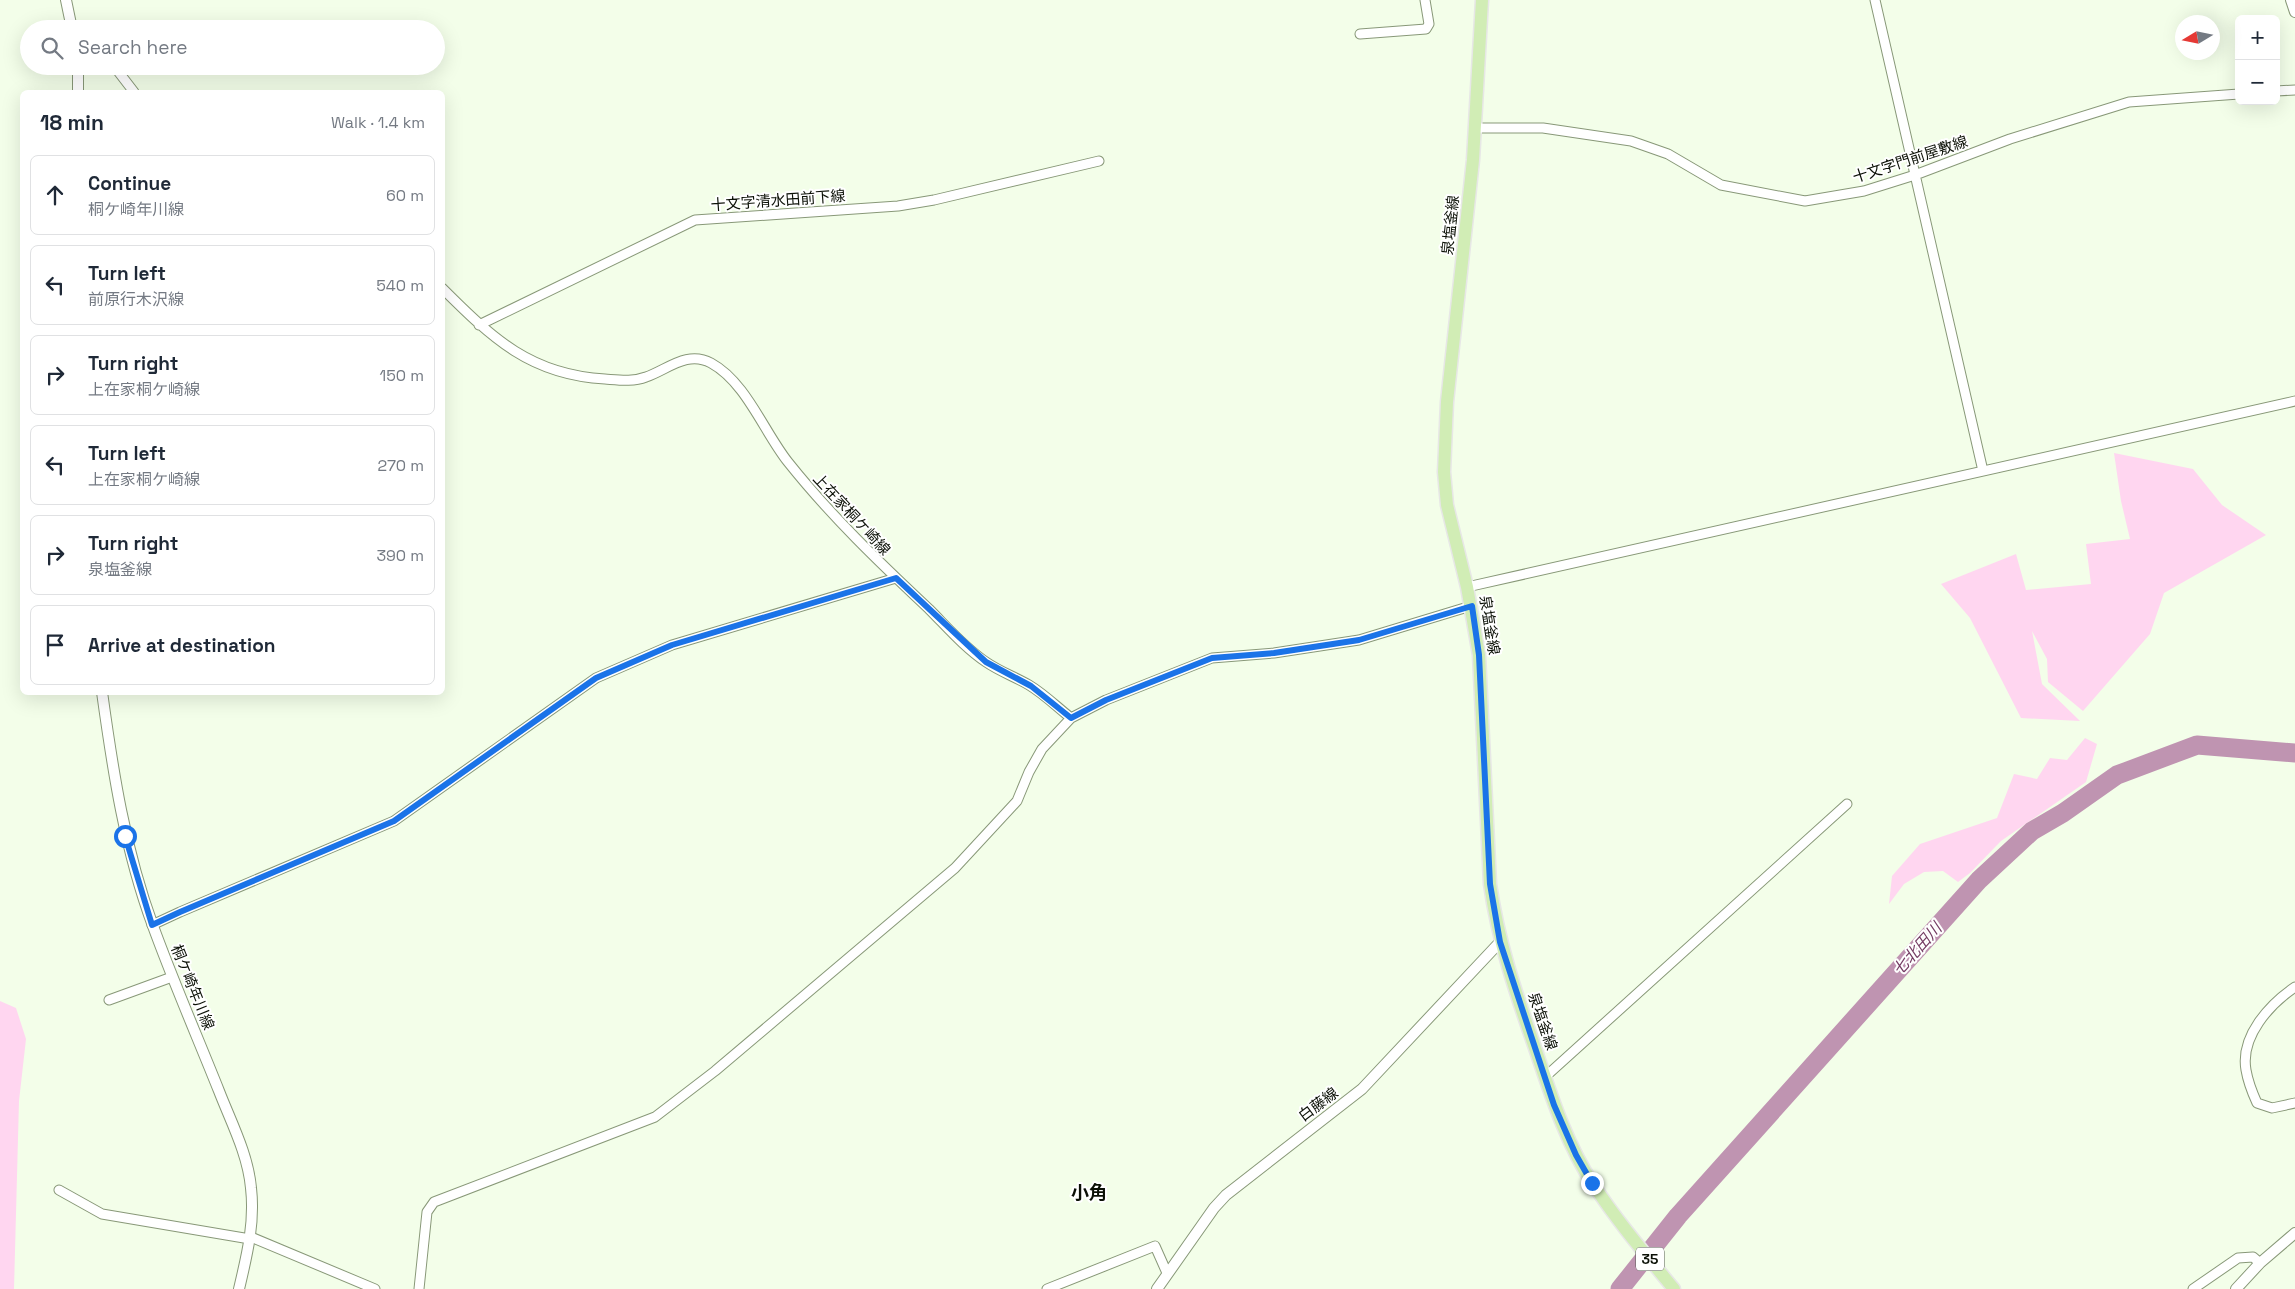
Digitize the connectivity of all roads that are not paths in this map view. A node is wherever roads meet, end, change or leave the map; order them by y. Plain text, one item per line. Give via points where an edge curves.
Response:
1 (66, 0) edge
2 (1425, 0) edge
3 (1482, 0) edge
4 (1875, 0) edge
5 (2291, 0) edge
6 (2295, 12) edge
7 (72, 20) edge
8 (1360, 34) dead end
9 (78, 75) edge
10 (121, 75) edge
11 (78, 90) edge
12 (132, 90) edge
13 (2295, 90) edge
14 (2280, 91) edge
15 (2235, 94) edge
16 (1475, 128) junction
17 (1099, 161) dead end
18 (1915, 176) junction
19 (445, 291) edge
20 (479, 325) junction
21 (2295, 401) edge
22 (1983, 472) junction
23 (896, 578) junction
24 (1467, 587) junction
25 (1472, 606) junction
26 (102, 695) edge
27 (1071, 718) junction
28 (1847, 804) dead end
29 (152, 925) junction
30 (1500, 942) junction
31 (172, 977) junction
32 (2295, 987) edge
33 (109, 1000) dead end
34 (1544, 1077) junction
35 (2295, 1103) edge
36 (59, 1190) dead end
37 (2295, 1233) edge
38 (251, 1238) junction
39 (2260, 1263) junction
40 (1167, 1273) junction
41 (239, 1289) edge
42 (374, 1289) edge
43 (419, 1289) edge
44 (1047, 1289) edge
45 (1157, 1289) edge
46 (1674, 1289) edge
47 (2193, 1289) edge
48 (2236, 1289) edge

1 - 7 street
2 - 8 street via 1426,29
3 - 16 main road, 泉塩釜線 / 35
4 - 18 street
5 - 6 street
9 - 11 street
10 - 12 street
13 - 14 street
15 - 18 street, 十文字門前屋敷線 via 2129,102 2010,139
16 - 18 street, 十文字門前屋敷線 via 1544,128 1631,141 1668,154 1721,185 1805,201 1864,191
16 - 24 main road, 泉塩釜線 / 35 via 1447,402 1444,472 1447,504
17 - 20 street, 十文字清水田前下線 via 898,206 695,220
18 - 22 street
19 - 20 street, 上在家桐ケ崎線
20 - 23 street, 上在家桐ケ崎線 via 497,340 552,371 584,378 630,380 645,377 682,360 695,358 710,362 750,402 780,452 821,503
21 - 22 street
22 - 24 street
23 - 27 street, 上在家桐ケ崎線 via 986,662 1031,686
23 - 29 street via 672,645 596,678 394,821
24 - 25 main road, 泉塩釜線 / 35
25 - 27 street via 1359,640 1274,653 1212,658 1106,700
25 - 30 main road, 泉塩釜線 / 35 via 1479,655 1490,884
26 - 29 street, 桐ケ崎年川線 via 125,836
27 - 43 street via 1042,749 1017,801 955,868 655,1117 434,1202 426,1212
28 - 34 street
29 - 31 street, 桐ケ崎年川線
30 - 34 main road, 泉塩釜線 / 35
30 - 40 street, 白藤線 via 1362,1090 1226,1195
31 - 33 street
31 - 38 street, 桐ケ崎年川線 via 244,1152 251,1186
32 - 35 street via 2278,999 2257,1025 2247,1047 2245,1068 2257,1103 2272,1108
34 - 46 main road, 泉塩釜線 / 35 via 1576,1155 1592,1183
36 - 38 street via 102,1214
37 - 39 street
38 - 41 street, 桐ケ崎年川線
38 - 42 street
39 - 47 street via 2253,1257 2238,1258
39 - 48 street
40 - 44 street via 1154,1246
40 - 45 street, 白藤線

